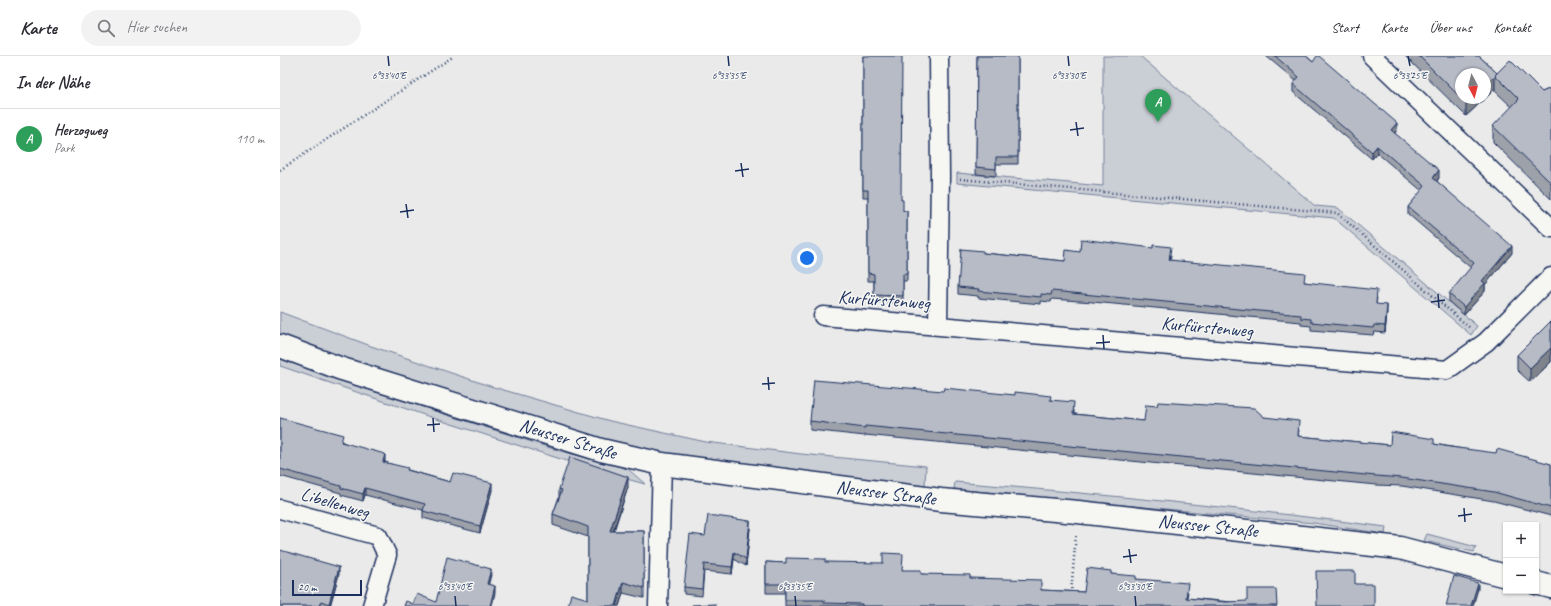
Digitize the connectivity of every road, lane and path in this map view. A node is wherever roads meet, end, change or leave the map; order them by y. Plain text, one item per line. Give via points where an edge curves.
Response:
1 (454, 56) edge
2 (939, 56) edge
3 (1372, 56) edge
4 (280, 170) edge
5 (940, 177) junction
6 (1551, 228) edge
7 (1551, 277) edge
8 (823, 316) dead end
9 (938, 325) junction
10 (1486, 342) junction
11 (280, 346) edge
12 (662, 464) junction
13 (280, 509) edge
14 (1078, 512) junction
15 (1503, 575) edge
16 (1539, 584) edge
17 (1551, 587) edge
18 (1071, 598) edge
19 (372, 606) edge
20 (658, 606) edge

1 - 4 path
2 - 5 street
3 - 6 street
5 - 9 street
5 - 10 path via 1337,213
7 - 10 street, Kurfürstenweg
8 - 9 street, Kurfürstenweg
9 - 10 street, Kurfürstenweg via 1447,370
11 - 12 street, Neusser Straße via 339,368 593,448
12 - 14 street, Neusser Straße via 941,500
12 - 20 street
13 - 19 street, Libellenweg via 378,536 387,555
14 - 15 street, Neusser Straße via 1400,548
14 - 18 path
16 - 17 street

